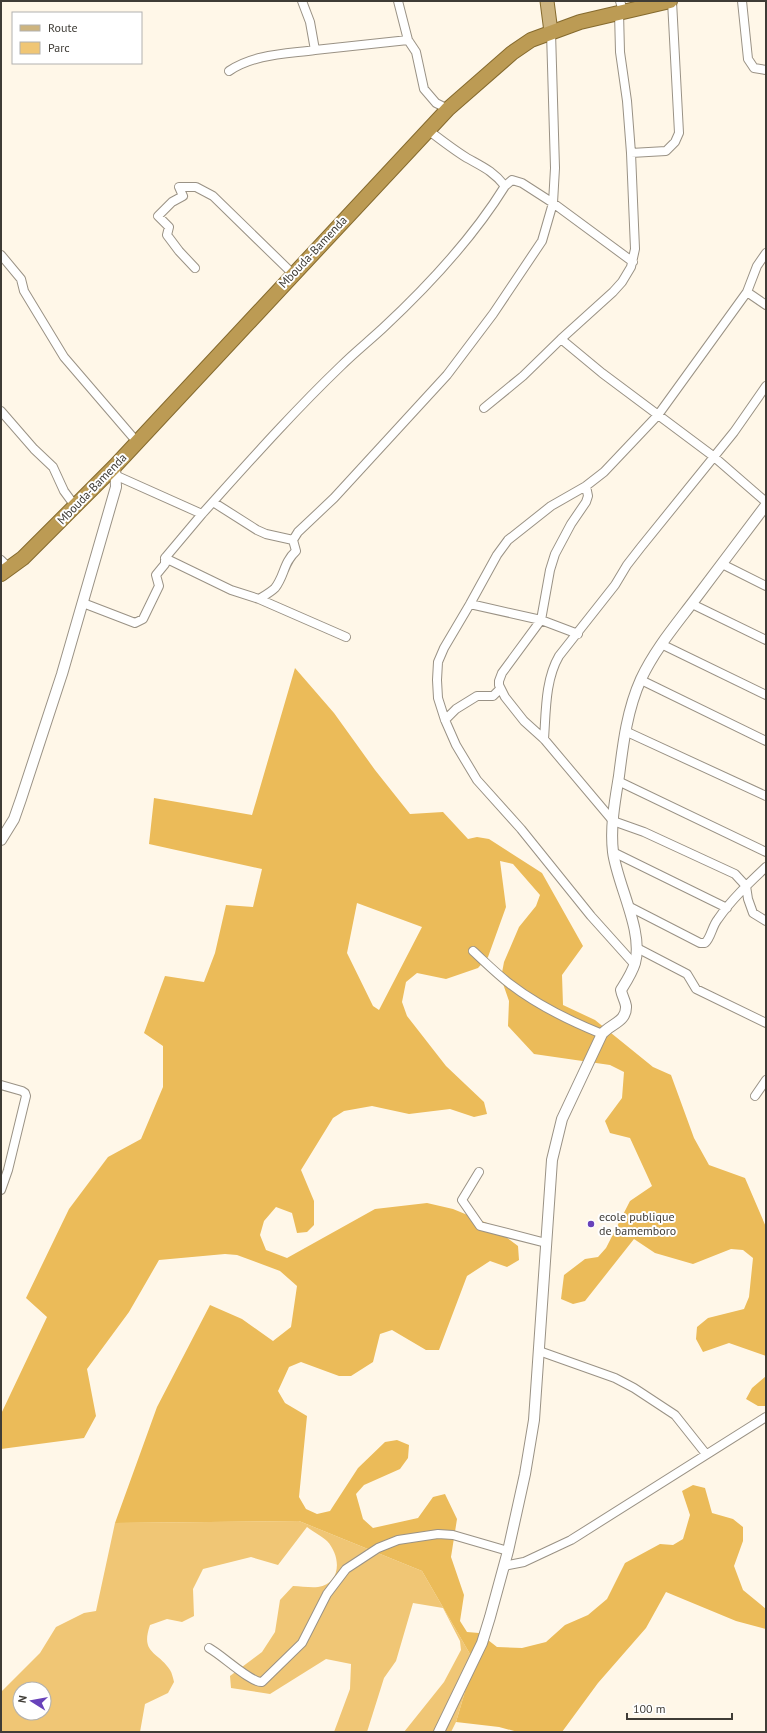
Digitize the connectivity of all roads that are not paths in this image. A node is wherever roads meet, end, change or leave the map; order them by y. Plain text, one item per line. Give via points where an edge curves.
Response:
1 (302, 1) edge
2 (398, 1) edge
3 (547, 1) edge
4 (671, 1) edge
5 (742, 1) edge
6 (621, 8) edge
7 (551, 32) junction
8 (408, 40) junction
9 (315, 50) junction
10 (766, 70) edge
11 (229, 71) dead end
12 (448, 109) junction
13 (428, 130) junction
14 (631, 153) junction
15 (505, 186) junction
16 (553, 203) junction
17 (766, 254) edge
18 (1, 255) edge
19 (633, 262) junction
20 (195, 268) dead end
21 (293, 274) junction
22 (747, 292) junction
23 (766, 305) edge
24 (561, 339) junction
25 (766, 386) edge
26 (484, 408) dead end
27 (1, 411) edge
28 (658, 415) junction
29 (137, 442) junction
30 (714, 456) junction
31 (116, 471) junction
32 (586, 486) junction
33 (213, 502) junction
34 (766, 504) edge
35 (75, 506) junction
36 (202, 514) junction
37 (293, 540) junction
38 (166, 558) junction
39 (722, 564) junction
40 (4, 568) edge
41 (766, 586) edge
42 (259, 599) junction
43 (83, 603) junction
44 (470, 604) junction
45 (692, 604) junction
46 (540, 620) junction
47 (578, 634) junction
48 (346, 637) dead end
49 (766, 640) edge
50 (661, 644) junction
51 (641, 680) junction
52 (500, 689) junction
53 (766, 695) edge
54 (444, 720) junction
55 (625, 731) junction
56 (544, 739) junction
57 (766, 741) edge
58 (618, 781) junction
59 (766, 796) edge
60 (613, 820) junction
61 (1, 840) edge
62 (613, 852) junction
63 (766, 852) edge
64 (766, 867) edge
65 (746, 886) junction
66 (628, 906) junction
67 (727, 908) junction
68 (766, 921) edge
69 (637, 948) junction
70 (473, 951) dead end
71 (634, 965) junction
72 (766, 1023) edge
73 (602, 1034) junction
74 (766, 1080) edge
75 (1, 1085) edge
76 (755, 1096) dead end
77 (479, 1172) dead end
78 (1, 1190) edge
79 (546, 1244) junction
80 (539, 1351) junction
81 (766, 1418) edge
82 (706, 1454) junction
83 (508, 1551) junction
84 (504, 1566) junction
85 (209, 1648) dead end
86 (439, 1732) edge

1 - 9 street via 310,22
2 - 8 street
3 - 7 main road
4 - 6 highway, Mbouda-Bamenda
4 - 14 street via 679,133 675,142 666,151
5 - 10 street via 748,59 754,68
6 - 7 highway, Mbouda-Bamenda
6 - 14 street via 620,52
7 - 12 highway, Mbouda-Bamenda via 531,40 512,53
7 - 16 street via 555,168
8 - 9 street
8 - 12 street via 416,52 424,89 436,103
9 - 11 street via 251,59
12 - 13 highway, Mbouda-Bamenda
13 - 15 street via 468,159 486,167
13 - 21 highway, Mbouda-Bamenda
14 - 19 street via 635,249
15 - 16 street via 512,180 522,183
15 - 33 street via 471,235 449,259 396,316 341,366
16 - 19 street
16 - 37 street via 542,241 518,279 456,364
17 - 22 street via 757,266
18 - 29 street via 21,279 24,291 64,357
19 - 24 street via 628,274 613,292
20 - 21 street via 167,235 169,227 158,216 172,202 183,196 179,187 196,187 213,196
21 - 29 highway, Mbouda-Bamenda
22 - 23 street
22 - 28 street
24 - 26 street via 523,376
24 - 28 street
25 - 30 street
27 - 35 street via 53,467 64,491
28 - 30 street
28 - 32 street via 612,464
29 - 31 highway, Mbouda-Bamenda
30 - 34 street
30 - 47 street via 632,559
31 - 35 highway, Mbouda-Bamenda
31 - 36 street
31 - 43 street via 116,487
32 - 44 street via 551,506 508,540
32 - 46 street via 586,502 555,554
33 - 36 street
33 - 37 street via 261,532
34 - 39 street
35 - 40 highway, Mbouda-Bamenda via 23,558
36 - 38 street
37 - 42 street via 296,551 288,559 275,588
38 - 42 street via 231,590
38 - 43 street via 165,564 156,575 159,586 143,619 138,622
39 - 41 street
39 - 45 street
42 - 48 street
43 - 61 street via 24,793 14,819
44 - 46 street
44 - 54 street via 438,662 438,698
45 - 49 street
45 - 50 street
46 - 47 street
46 - 52 street via 502,673 498,681
47 - 56 street via 560,656 552,674
50 - 51 street
50 - 53 street
51 - 55 street
51 - 57 street
52 - 54 street via 493,696 477,696 456,708
52 - 56 street via 524,721
54 - 71 street via 477,780
55 - 58 street
55 - 59 street
56 - 60 street
58 - 60 street
58 - 63 street
60 - 62 street
60 - 65 street via 725,869
62 - 66 street
62 - 67 street
64 - 65 street
65 - 67 street
65 - 68 street via 753,913
66 - 67 street via 703,944
66 - 69 street
69 - 71 street
69 - 72 street via 687,974 696,989
70 - 73 street via 510,984 539,1003 575,1023
71 - 73 street via 621,990 626,1004 624,1014 618,1023
73 - 79 street via 570,1100 556,1140 550,1181
74 - 76 street
75 - 78 street via 22,1091 26,1096
77 - 79 street via 462,1200 480,1226
79 - 80 street
80 - 82 street via 615,1378 638,1390 675,1415
80 - 83 street via 530,1444
81 - 82 street
82 - 84 street via 574,1538 531,1559
83 - 84 street
83 - 85 street via 453,1535 438,1534 398,1540 378,1548 346,1569 327,1594 302,1643 262,1682 254,1680
84 - 86 street via 482,1643

